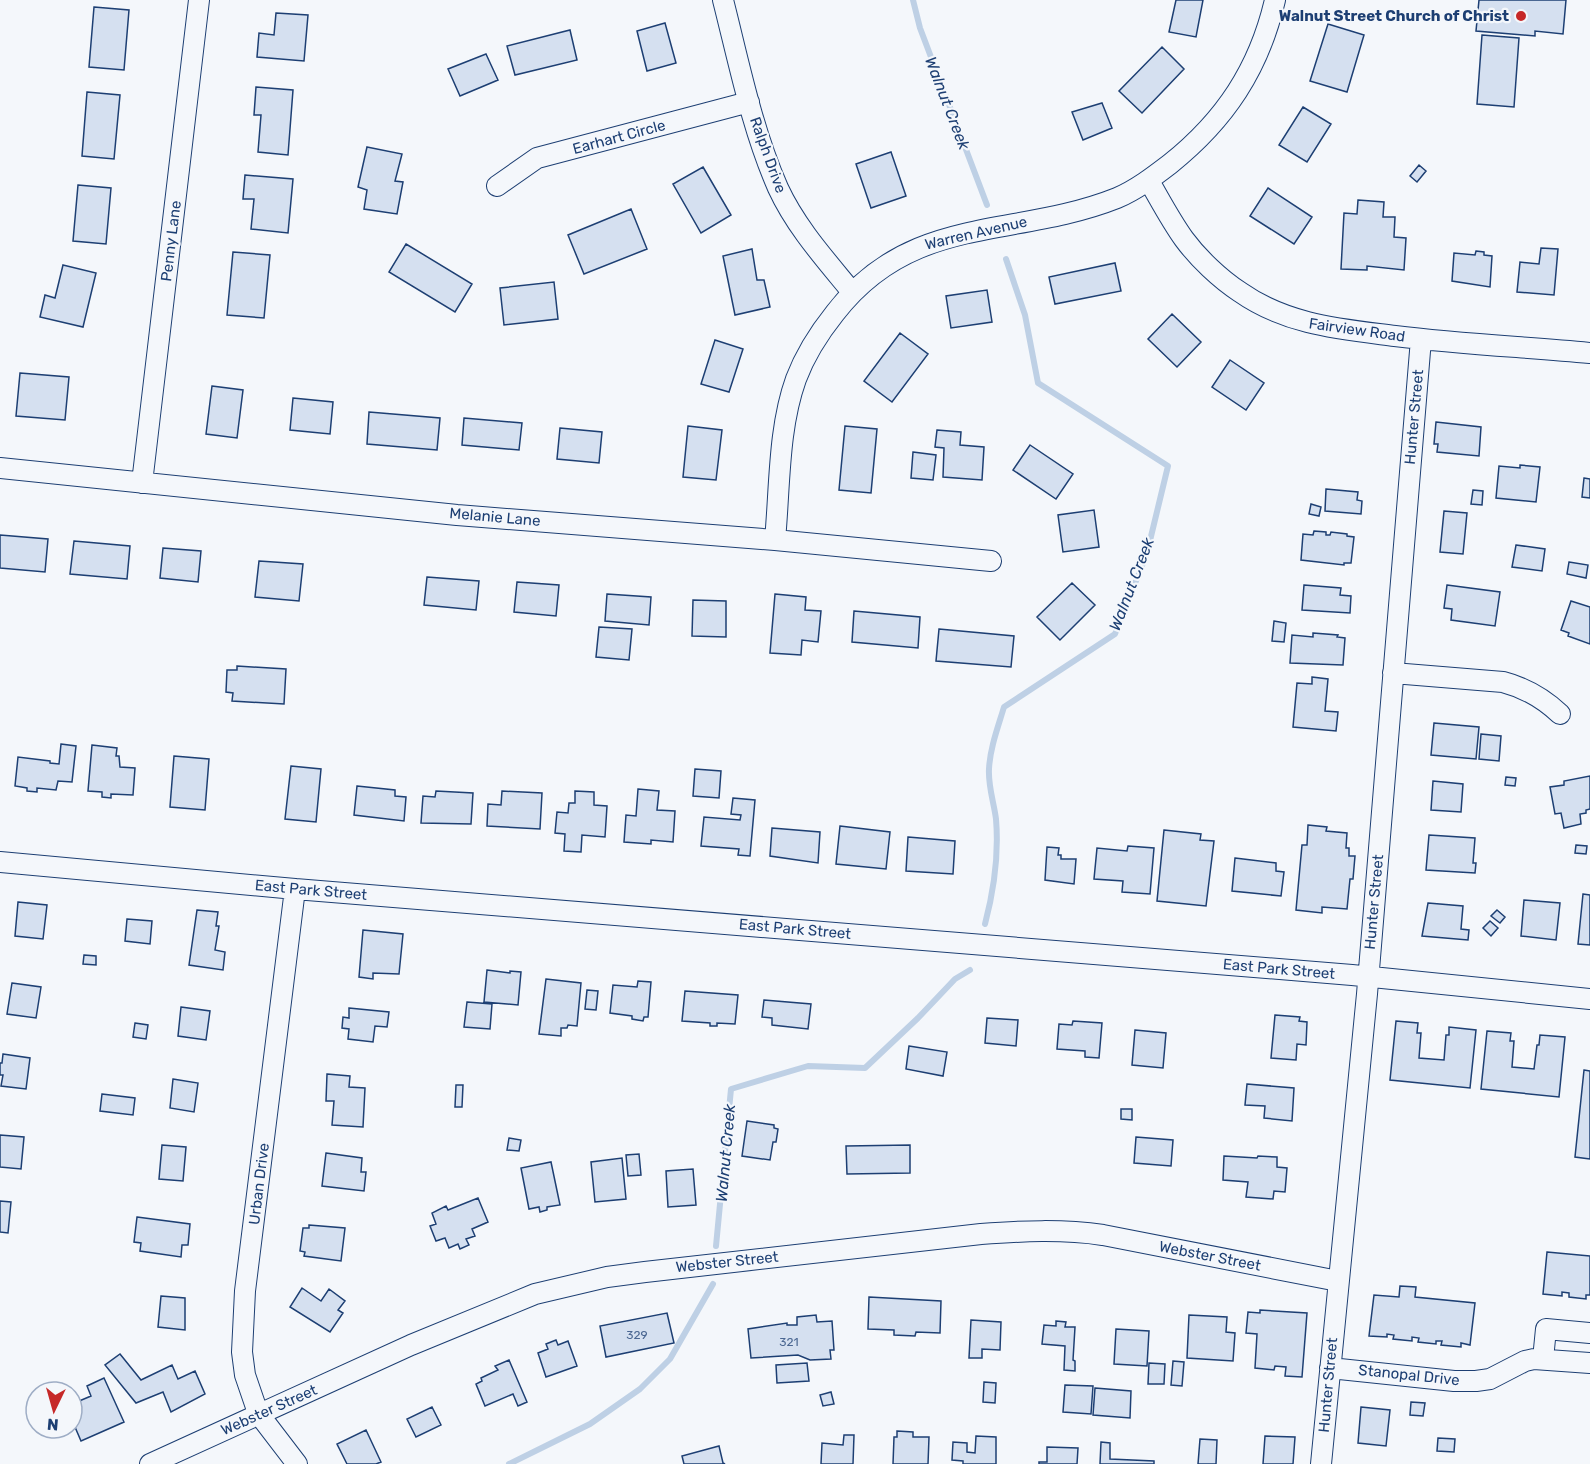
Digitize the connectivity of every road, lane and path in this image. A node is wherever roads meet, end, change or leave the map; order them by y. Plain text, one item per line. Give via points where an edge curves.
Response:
1 (199, 0) edge
2 (723, 0) edge
3 (1275, 0) edge
4 (749, 102) junction
5 (1149, 181) junction
6 (497, 186) dead end
7 (852, 292) junction
8 (1421, 339) junction
9 (1590, 353) edge
10 (0, 468) edge
11 (142, 483) junction
12 (775, 540) junction
13 (991, 561) dead end
14 (1393, 673) junction
15 (1560, 714) dead end
16 (0, 862) edge
17 (295, 889) junction
18 (1368, 976) junction
19 (1590, 999) edge
20 (1338, 1281) junction
21 (1590, 1333) edge
22 (1543, 1359) junction
23 (1590, 1364) edge
24 (1330, 1368) junction
25 (258, 1413) junction
26 (150, 1464) edge
27 (297, 1464) edge
28 (1321, 1464) edge

1 - 11 street, Penny Lane
2 - 4 street, Ralph Drive
3 - 5 street, Warren Avenue via 1247,76 1220,117
4 - 6 street, Earhart Circle via 537,158
4 - 7 street, Ralph Drive via 779,189 809,240
5 - 7 street, Warren Avenue via 1090,207 933,241 898,257
5 - 8 street, Fairview Road via 1184,240 1232,286 1256,302 1324,327
7 - 12 street, Warren Avenue via 820,332 796,379 784,431
8 - 9 street, Fairview Road
8 - 14 street, Hunter Street
10 - 11 street, Melanie Lane
11 - 12 street, Melanie Lane via 457,515
12 - 13 street, Melanie Lane
14 - 15 street via 1503,682 1538,696
14 - 18 street, Hunter Street
16 - 17 street, East Park Street
17 - 18 street, East Park Street
17 - 25 street, Urban Drive via 245,1291 243,1366
18 - 19 street, East Park Street
18 - 20 street, Hunter Street
20 - 24 street, Hunter Street
20 - 25 street, Webster Street via 1103,1235 1036,1230 673,1268 607,1277 535,1294
21 - 22 street via 1546,1329
22 - 23 street, Stanopal Drive
22 - 24 street, Stanopal Drive via 1525,1361 1476,1382
24 - 28 street, Hunter Street
25 - 26 street, Webster Street
25 - 27 street, Urban Drive

